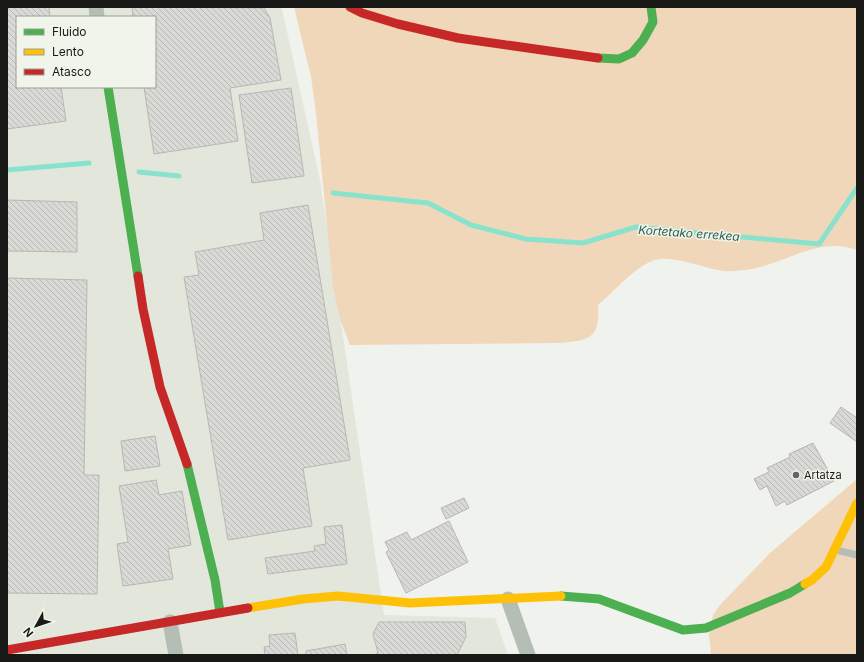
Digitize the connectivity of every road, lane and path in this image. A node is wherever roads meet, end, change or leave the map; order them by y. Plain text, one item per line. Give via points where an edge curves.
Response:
1 (350, 7) edge
2 (651, 7) edge
3 (108, 88) edge
4 (857, 503) edge
5 (835, 550) junction
6 (857, 555) edge
7 (508, 599) junction
8 (220, 612) junction
9 (170, 622) junction
10 (7, 650) edge
11 (176, 655) edge
12 (528, 655) edge

1 - 2 street via 398,24 458,38 590,58 619,59 632,53 643,40 653,22
3 - 8 street via 143,309 160,387 189,469
4 - 5 street
5 - 6 lane
5 - 7 street via 826,566 790,593 706,628 683,630 599,599 564,596
7 - 8 street via 410,603 338,596
7 - 12 street
8 - 9 street
9 - 10 street
9 - 11 street

